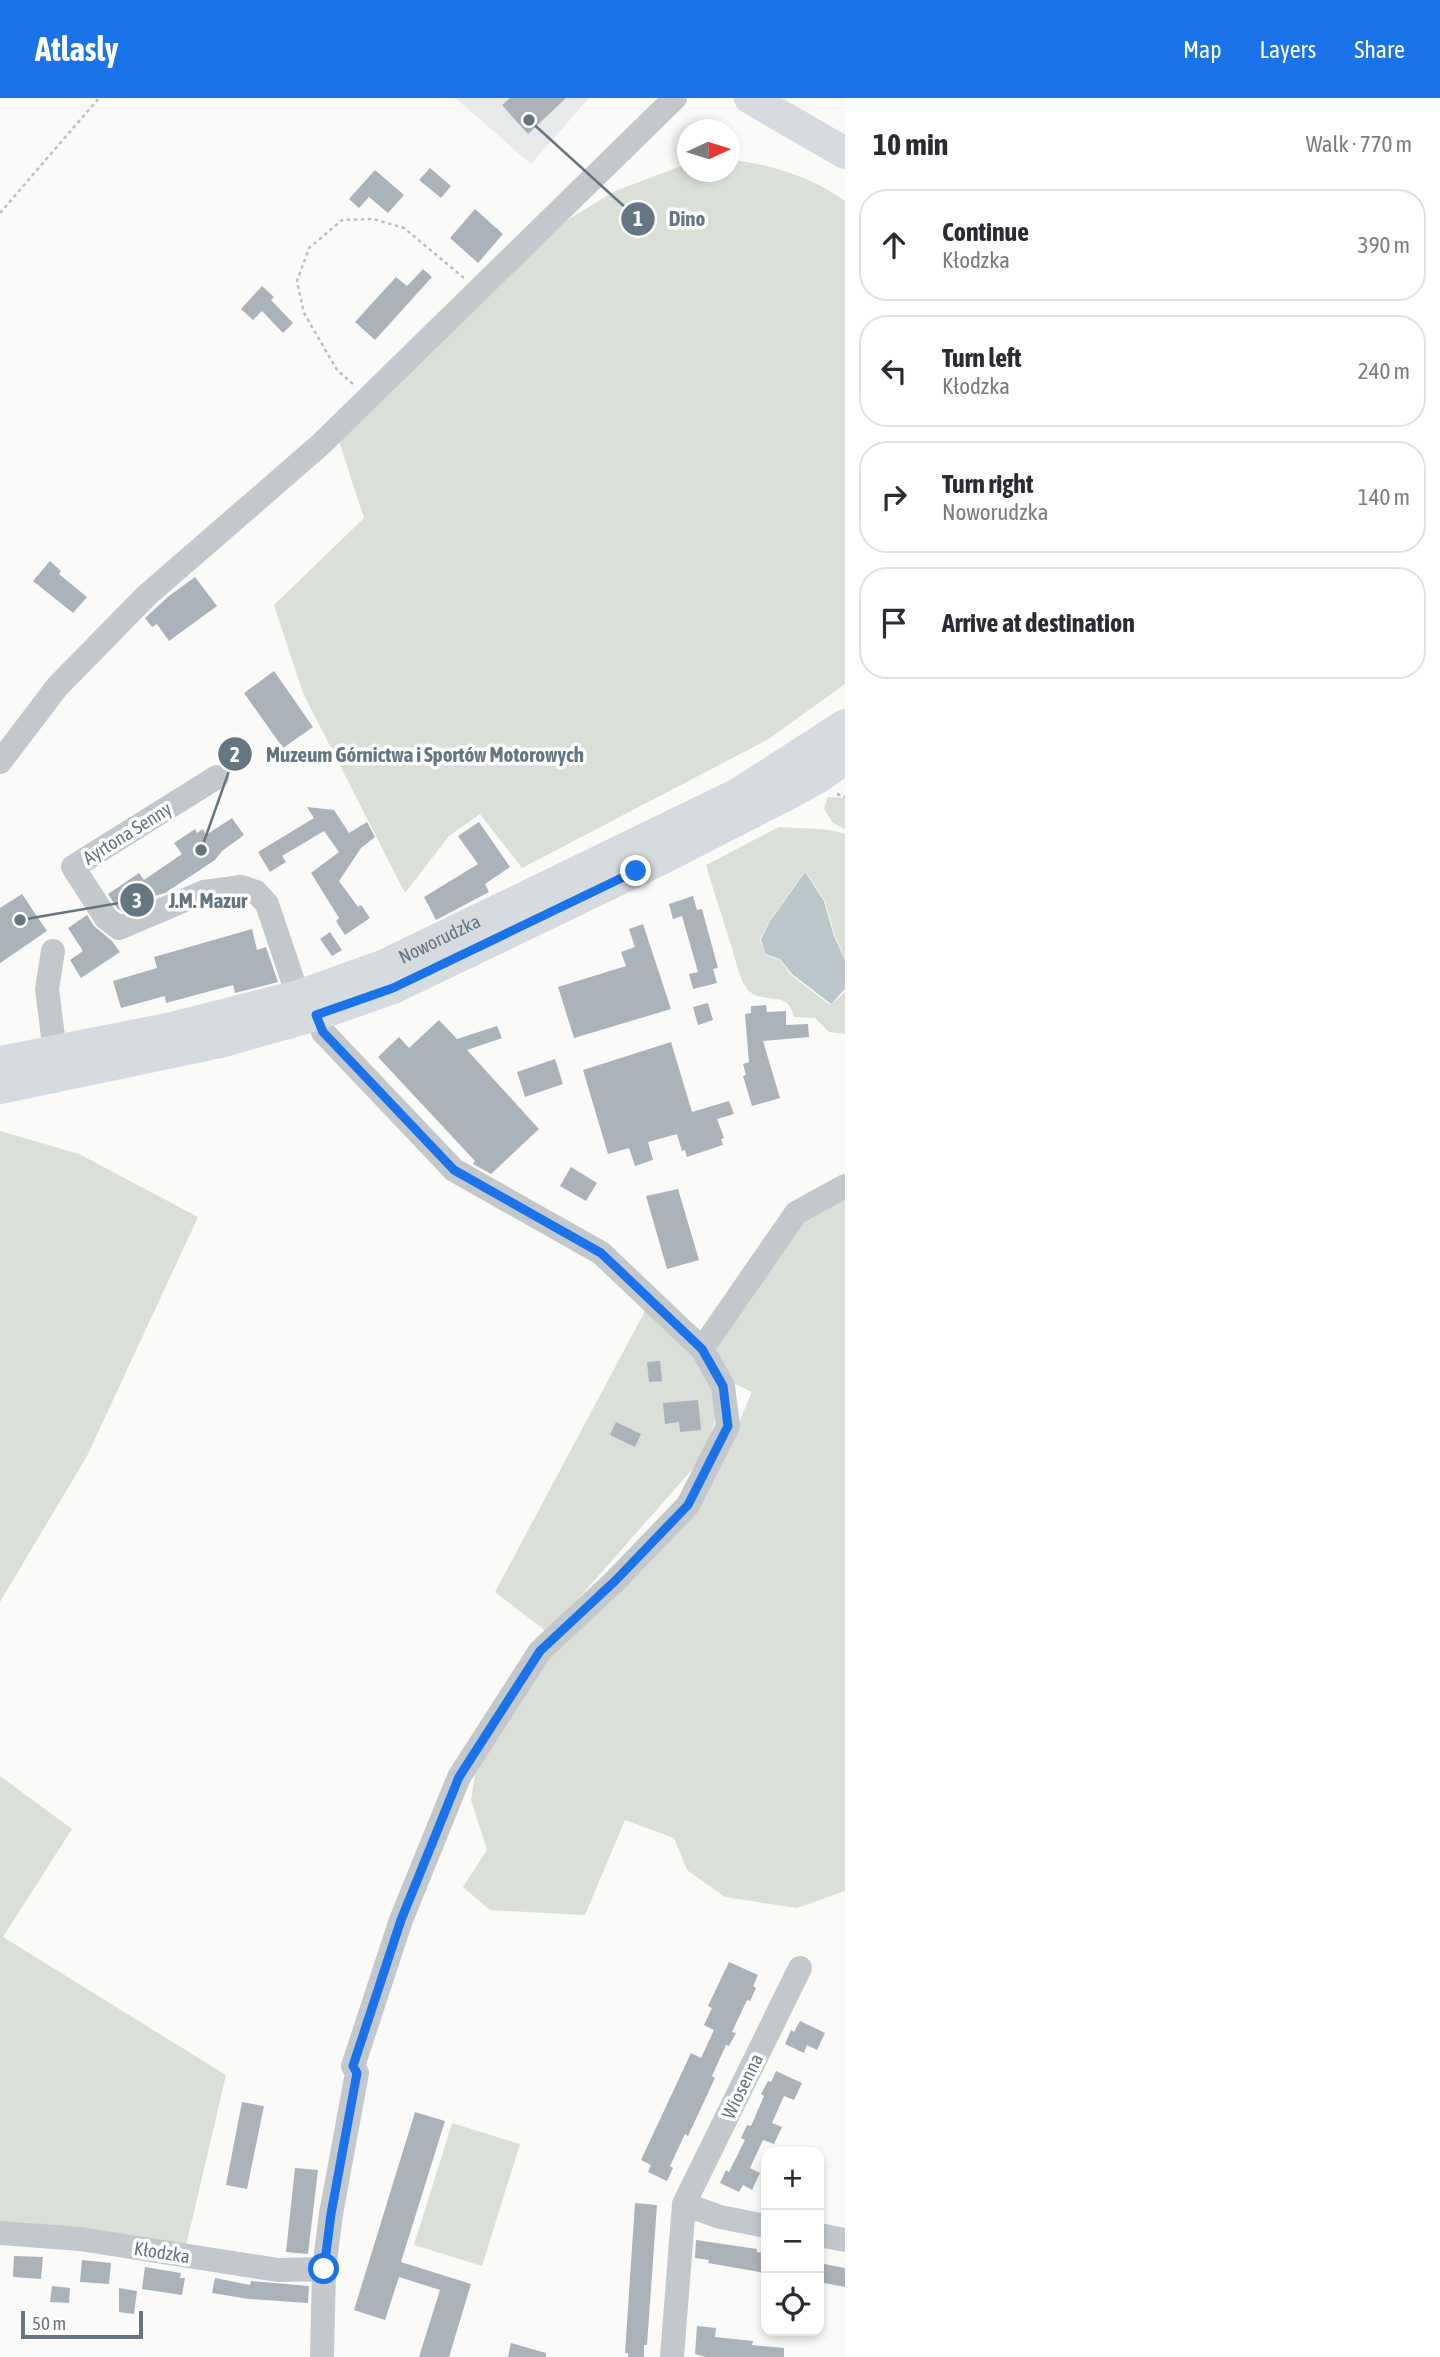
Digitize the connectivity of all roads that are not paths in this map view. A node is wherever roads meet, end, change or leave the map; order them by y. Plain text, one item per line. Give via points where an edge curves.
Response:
1 (675, 98) edge
2 (750, 98) edge
3 (845, 153) edge
4 (844, 726) edge
5 (0, 762) edge
6 (837, 771) edge
7 (217, 777) dead end
8 (53, 951) dead end
9 (307, 1005) junction
10 (55, 1052) junction
11 (0, 1062) edge
12 (0, 1088) edge
13 (845, 1186) edge
14 (702, 1349) junction
15 (800, 1968) dead end
16 (684, 2204) junction
17 (761, 2225) edge
18 (0, 2233) edge
19 (824, 2236) edge
20 (845, 2240) edge
21 (324, 2269) junction
22 (322, 2357) edge
23 (672, 2357) edge

1 - 5 street via 320,445 146,596 57,687
2 - 3 main road
4 - 9 main road, Noworudzka via 738,794
6 - 9 main road, Noworudzka via 393,988
7 - 9 street, Ayrtona Senny via 73,867 106,918 120,928 204,892 242,887 256,892 267,904
8 - 10 street via 47,989
9 - 10 main road, Noworudzka
9 - 12 main road, Noworudzka via 220,1042
9 - 14 street via 323,1032 454,1170 601,1253
10 - 11 main road, Noworudzka
13 - 14 street via 796,1213
14 - 21 street via 723,1386 728,1426 688,1505 540,1651 459,1777 401,1920 353,2066 357,2073
15 - 16 street, Wiosenna
16 - 17 street
16 - 23 street, Wiosenna
18 - 21 street, Kłodzka via 80,2239 278,2270
19 - 20 street
21 - 22 street

